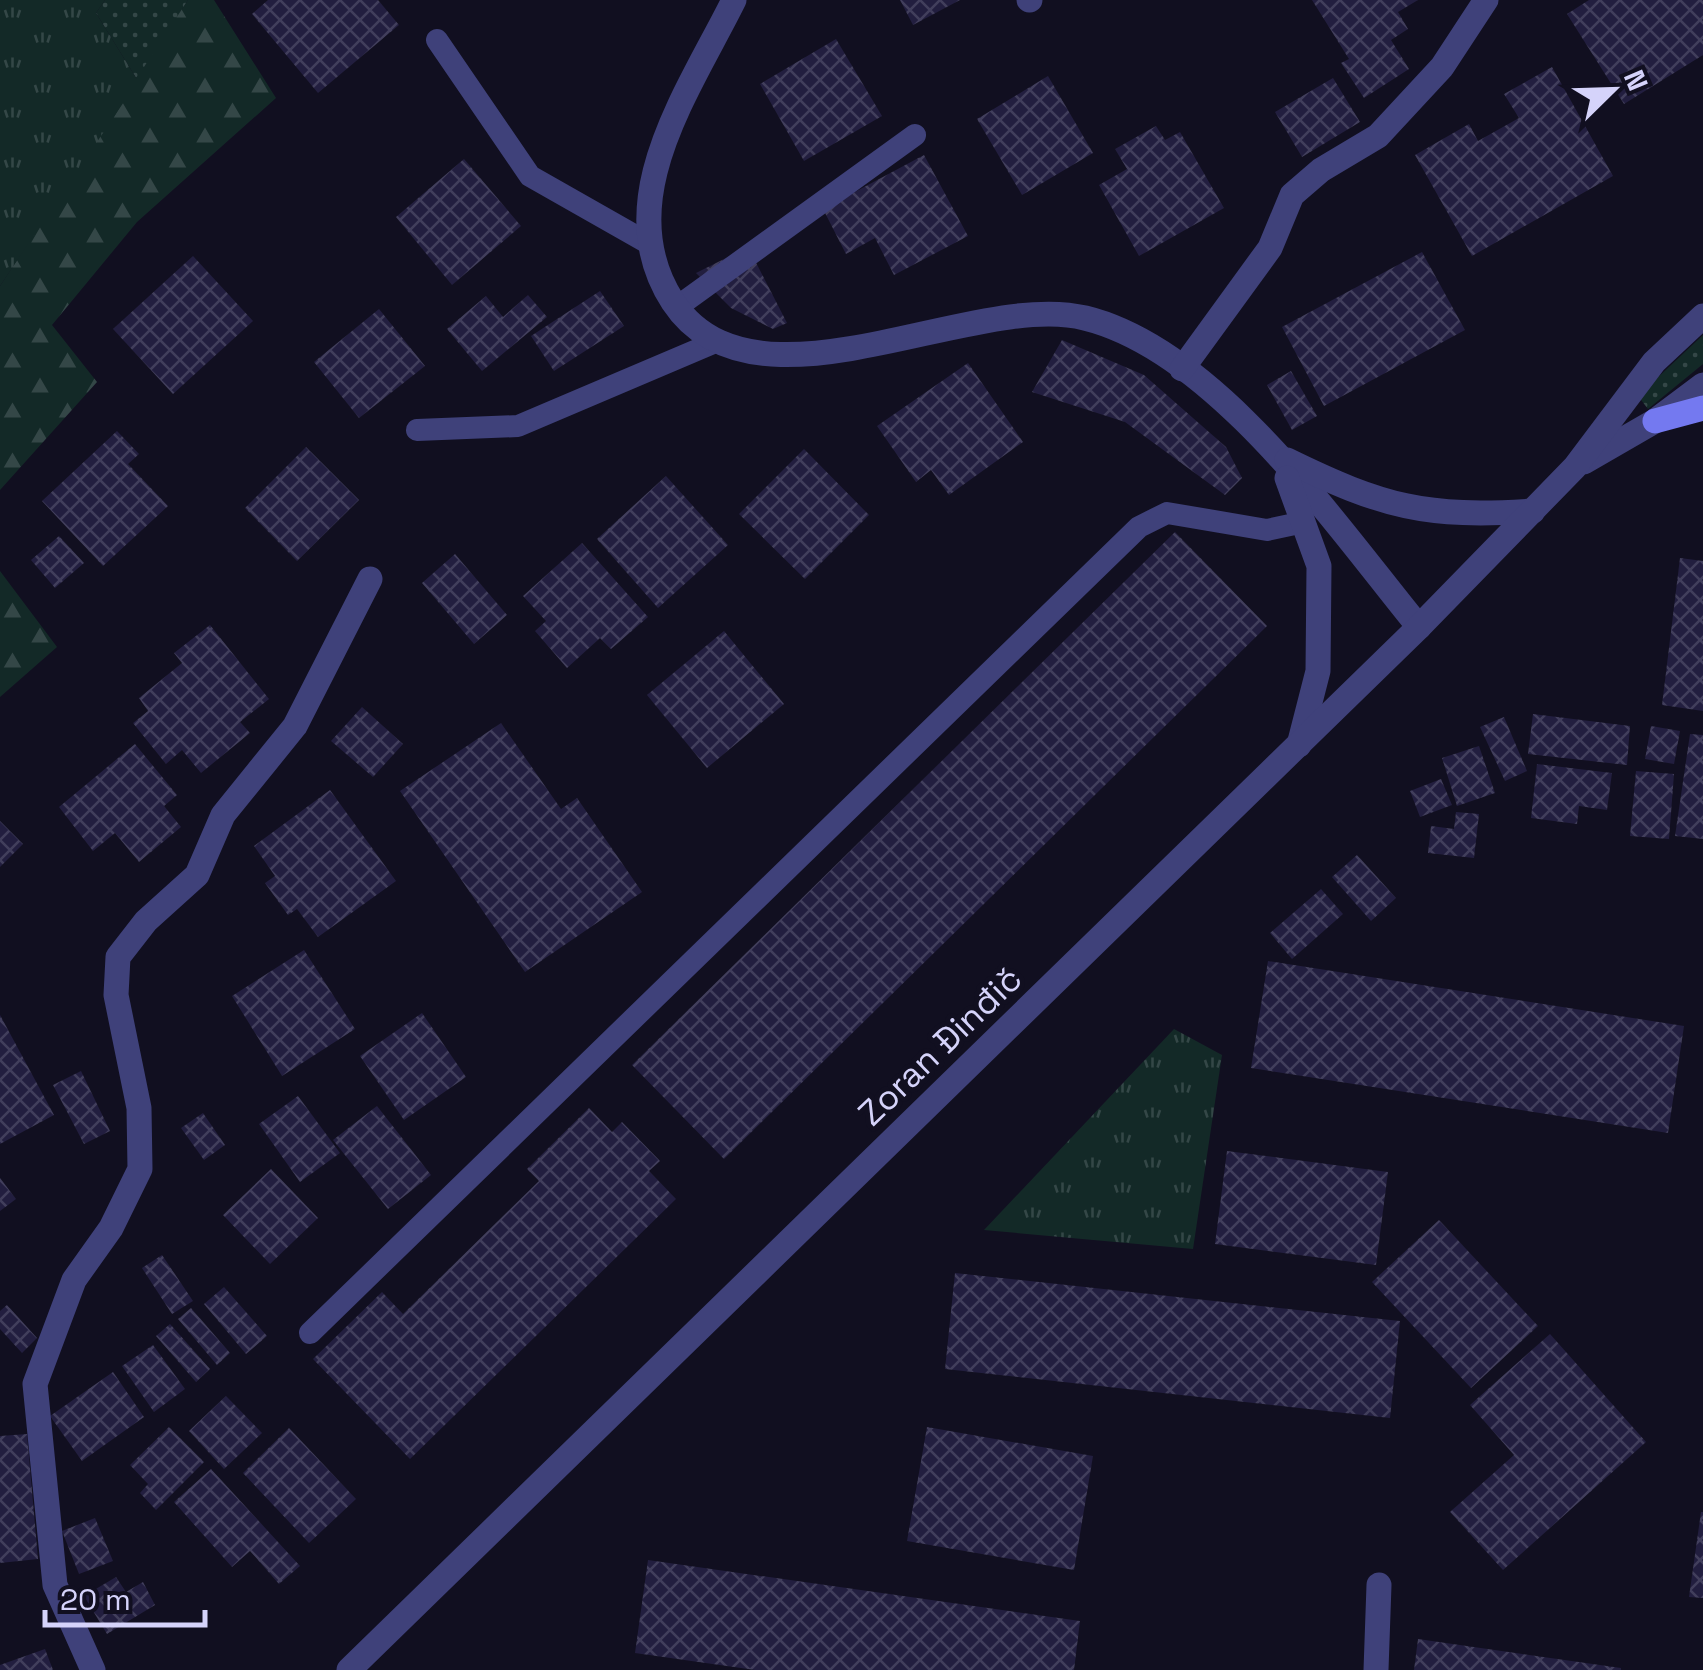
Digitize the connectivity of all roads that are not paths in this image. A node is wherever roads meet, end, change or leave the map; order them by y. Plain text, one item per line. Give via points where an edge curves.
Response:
1 (734, 0) edge
2 (1486, 0) edge
3 (438, 40) dead end
4 (915, 135) dead end
5 (648, 243) junction
6 (676, 307) junction
7 (1703, 316) edge
8 (718, 342) junction
9 (1182, 369) junction
10 (1703, 384) edge
11 (1703, 408) edge
12 (1655, 421) junction
13 (417, 430) dead end
14 (1278, 455) junction
15 (1575, 467) junction
16 (1534, 511) junction
17 (1304, 522) junction
18 (370, 580) dead end
19 (1419, 627) junction
20 (1299, 745) junction
21 (310, 1334) dead end
22 (1380, 1584) dead end
23 (93, 1670) edge
24 (348, 1670) edge
25 (1376, 1670) edge

1 - 5 street via 657,157
2 - 9 street via 1442,67 1378,136 1292,195 1270,248
3 - 5 lane via 530,176
4 - 6 lane
5 - 6 street
6 - 8 street
7 - 15 street, Zoran Đinđič via 1654,362
8 - 9 street via 768,355 821,353 1041,314 1084,317 1130,334
8 - 13 lane via 518,426
9 - 14 street
10 - 12 street, Zoran Đinđič
11 - 12 main road
12 - 15 street, Zoran Đinđič
14 - 16 street via 1352,492 1402,506 1458,516
14 - 17 street
14 - 19 street
15 - 16 street, Zoran Đinđič
16 - 19 street, Zoran Đinđič
17 - 20 street via 1320,566 1318,671
17 - 21 lane via 1267,530 1166,513 1140,527
18 - 23 street via 295,726 224,815 197,875 146,920 118,957 116,995 139,1108 140,1169 74,1280 34,1384 55,1585
19 - 20 street, Zoran Đinđič
20 - 24 street, Zoran Đinđič
22 - 25 street

